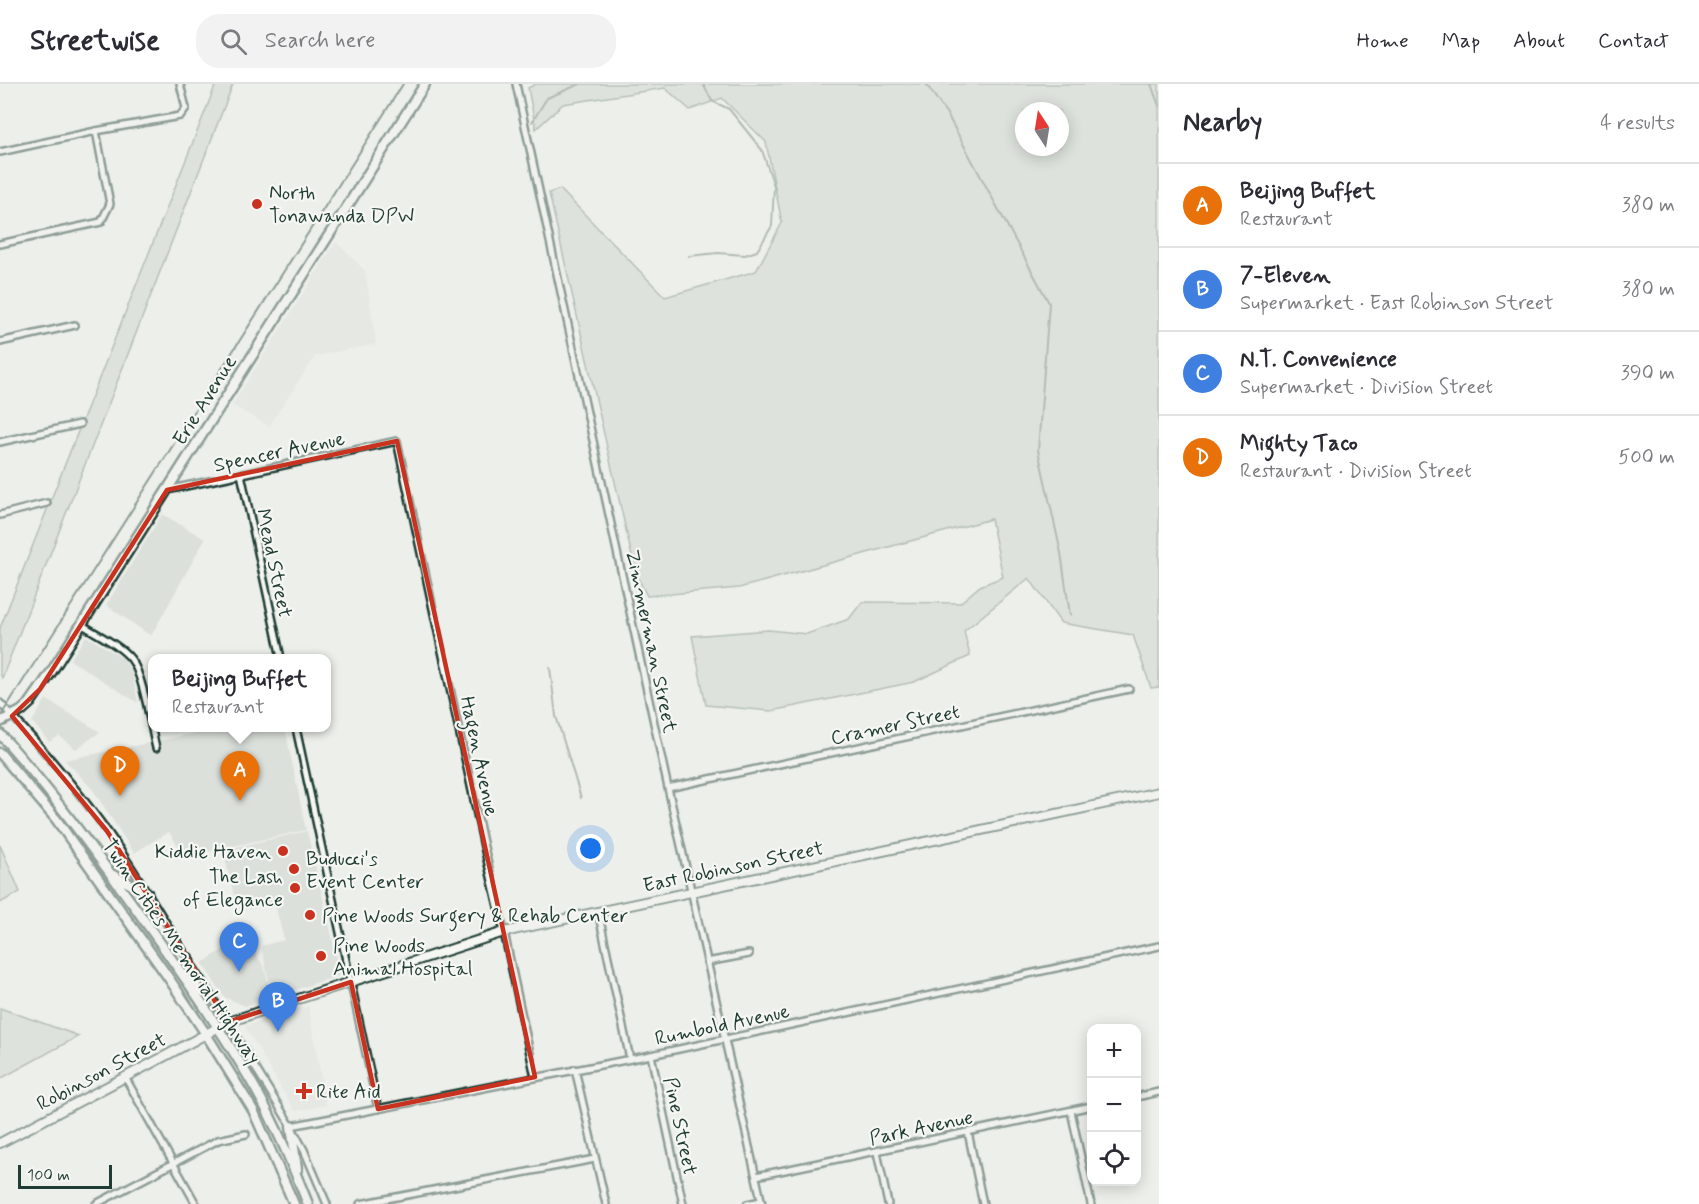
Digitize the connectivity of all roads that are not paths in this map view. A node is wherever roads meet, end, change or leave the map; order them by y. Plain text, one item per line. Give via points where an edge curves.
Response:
1 (180, 84) edge
2 (425, 84) edge
3 (516, 84) edge
4 (96, 131) junction
5 (0, 152) edge
6 (0, 244) edge
7 (75, 325) dead end
8 (0, 342) edge
9 (80, 424) dead end
10 (398, 441) joint
11 (0, 442) edge
12 (241, 474) junction
13 (168, 489) junction
14 (47, 503) dead end
15 (0, 515) edge
16 (81, 624) junction
17 (280, 654) edge
18 (1129, 689) dead end
19 (0, 703) edge
20 (148, 713) edge
21 (12, 716) junction
22 (0, 722) edge
23 (152, 732) edge
24 (297, 732) edge
25 (0, 734) edge
26 (156, 748) dead end
27 (0, 753) edge
28 (668, 788) junction
29 (1159, 792) edge
30 (110, 873) junction
31 (692, 892) junction
32 (147, 893) junction
33 (598, 911) junction
34 (504, 932) junction
35 (1159, 946) edge
36 (749, 954) dead end
37 (188, 958) junction
38 (707, 962) junction
39 (351, 982) junction
40 (204, 1006) junction
41 (228, 1022) junction
42 (218, 1028) junction
43 (206, 1034) junction
44 (724, 1039) junction
45 (651, 1055) junction
46 (630, 1059) junction
47 (575, 1069) junction
48 (125, 1077) junction
49 (535, 1077) junction
50 (1159, 1092) edge
51 (1141, 1096) edge
52 (1087, 1107) edge
53 (378, 1109) junction
54 (1071, 1111) junction
55 (291, 1126) junction
56 (968, 1132) junction
57 (246, 1134) dead end
58 (0, 1143) edge
59 (877, 1152) junction
60 (595, 1160) junction
61 (173, 1163) junction
62 (756, 1176) junction
63 (299, 1182) junction
64 (761, 1202) edge
65 (96, 1204) edge
66 (196, 1204) edge
67 (294, 1204) edge
68 (308, 1204) edge
69 (327, 1204) edge
70 (360, 1204) edge
71 (606, 1204) edge
72 (683, 1204) edge
73 (747, 1204) edge
74 (888, 1204) edge
75 (983, 1204) edge
76 (1091, 1204) edge

1 - 4 street via 186,108 180,116
2 - 13 main road, Erie Avenue
3 - 28 street, Zimmerman Street
4 - 5 street
4 - 6 street via 110,204 101,222
7 - 8 street
9 - 11 street
10 - 12 street, Spencer Avenue
10 - 34 street, Hagen Avenue
12 - 13 street, Spencer Avenue
12 - 17 street, Mead Street
13 - 16 main road, Erie Avenue
14 - 15 street
16 - 20 street via 133,661
16 - 21 main road, Erie Avenue via 30,703
18 - 28 street, Cramer Street
19 - 21 street
21 - 22 main road, Erie Avenue
21 - 32 street via 88,805
23 - 26 street
24 - 39 street
25 - 30 main road, Twin Cities Memorial Highway via 51,793
27 - 43 main road, Twin Cities Memorial Highway via 56,819
28 - 31 street, Zimmerman Street
29 - 31 street, East Robinson Street
30 - 32 main road
30 - 40 main road, Twin Cities Memorial Highway
31 - 33 street, East Robinson Street
31 - 38 street, Zimmerman Street
32 - 37 street
33 - 34 street, East Robinson Street
33 - 46 street
34 - 39 street, East Robinson Street
34 - 49 street, Hagen Avenue
35 - 44 street, Rumbold Avenue
36 - 38 street
37 - 40 main road
37 - 41 street
38 - 44 street, Zimmerman Street
39 - 41 street, East Robinson Street
39 - 53 street
40 - 42 main road, Twin Cities Memorial Highway
41 - 42 street, East Robinson Street
41 - 55 street
42 - 43 street, Robinson Street
42 - 63 main road, Twin Cities Memorial Highway via 254,1087
43 - 48 street, Robinson Street
43 - 67 main road, Twin Cities Memorial Highway via 253,1110
44 - 45 street, Rumbold Avenue
44 - 62 street, Zimmerman Street
45 - 46 street, Rumbold Avenue
45 - 72 street, Pine Street
46 - 47 street, Rumbold Avenue
47 - 49 street, Rumbold Avenue
47 - 60 street
48 - 58 street, Robinson Street
48 - 61 street
49 - 53 street, Rumbold Avenue
50 - 51 street
52 - 54 street, Park Avenue
53 - 55 street, Rumbold Avenue
54 - 56 street, Park Avenue
54 - 76 street
55 - 63 main road
55 - 69 street
56 - 59 street, Park Avenue
56 - 75 street
57 - 61 street via 218,1140
59 - 62 street, Park Avenue
59 - 74 street
60 - 70 street
60 - 71 street
61 - 65 street
61 - 66 street
62 - 64 street, Zimmerman Street
63 - 68 main road, Twin Cities Memorial Highway
64 - 73 street

